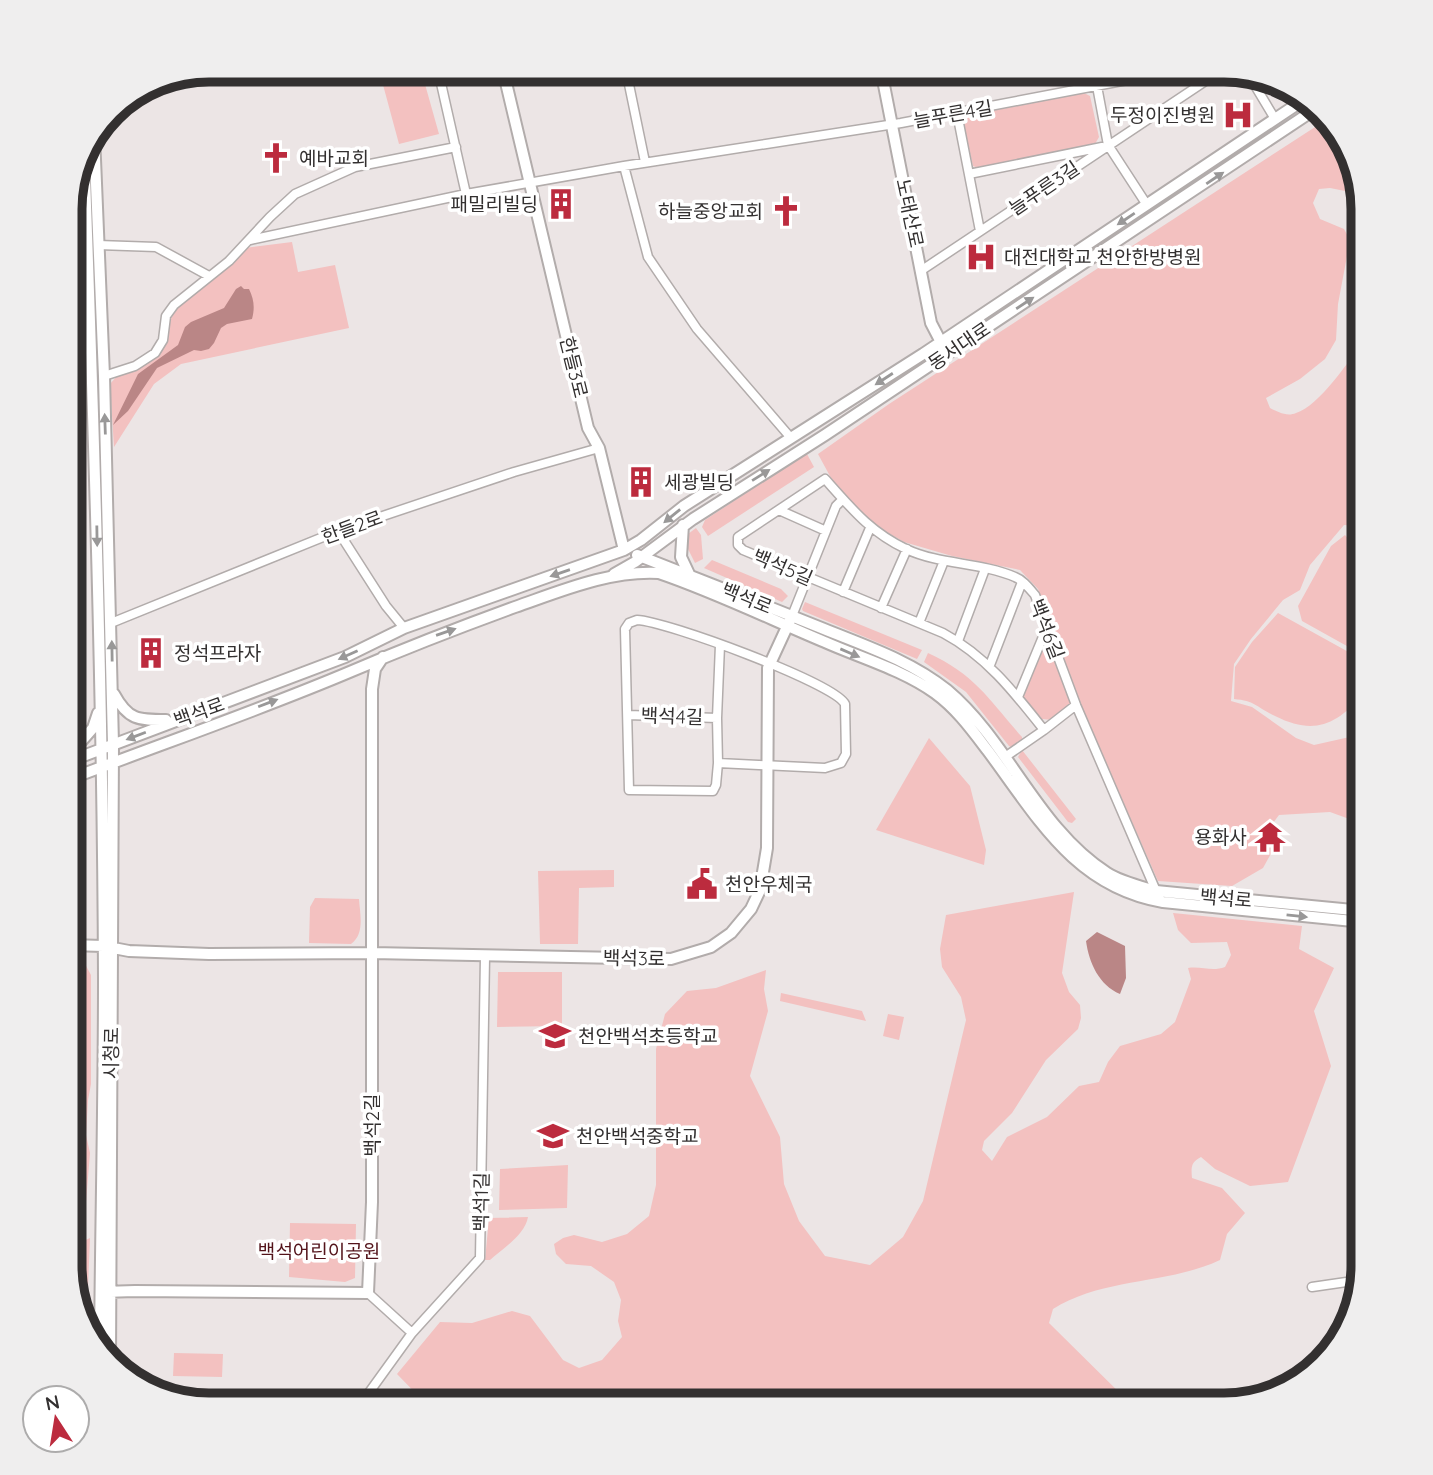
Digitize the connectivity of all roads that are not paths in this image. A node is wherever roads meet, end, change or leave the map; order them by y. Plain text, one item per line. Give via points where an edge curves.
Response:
1 (441, 82) edge
2 (506, 82) edge
3 (629, 82) edge
4 (884, 83) edge
5 (1096, 83) edge
6 (1113, 83) edge
7 (1202, 83) edge
8 (1097, 86) junction
9 (1256, 87) edge
10 (1296, 105) edge
11 (957, 113) junction
12 (1308, 114) edge
13 (1275, 119) junction
14 (892, 124) junction
15 (1108, 145) junction
16 (456, 146) junction
17 (95, 155) edge
18 (645, 162) junction
19 (624, 166) junction
20 (969, 174) junction
21 (529, 182) junction
22 (85, 184) edge
23 (466, 194) junction
24 (1147, 205) junction
25 (981, 231) junction
26 (250, 240) junction
27 (98, 245) junction
28 (922, 270) junction
29 (209, 276) junction
30 (941, 342) junction
31 (947, 354) junction
32 (104, 376) junction
33 (790, 438) junction
34 (599, 448) junction
35 (825, 479) joint
36 (843, 499) junction
37 (779, 510) junction
38 (683, 526) junction
39 (870, 528) junction
40 (338, 531) junction
41 (826, 531) junction
42 (906, 549) junction
43 (624, 550) junction
44 (639, 559) junction
45 (944, 561) junction
46 (985, 569) junction
47 (659, 573) junction
48 (688, 574) junction
49 (808, 577) junction
50 (598, 580) junction
51 (1022, 582) junction
52 (843, 592) junction
53 (881, 608) junction
54 (790, 621) junction
55 (111, 622) junction
56 (919, 624) junction
57 (1046, 626) junction
58 (404, 628) junction
59 (958, 641) junction
60 (720, 645) junction
61 (383, 657) junction
62 (770, 664) junction
63 (990, 666) junction
64 (339, 676) junction
65 (112, 689) junction
66 (372, 689) junction
67 (1018, 697) junction
68 (101, 704) junction
69 (1076, 705) junction
70 (628, 715) junction
71 (717, 718) junction
72 (176, 720) junction
73 (1044, 730) junction
74 (82, 740) edge
75 (107, 746) junction
76 (82, 756) edge
77 (1006, 757) junction
78 (107, 764) junction
79 (718, 764) junction
80 (767, 766) junction
81 (82, 774) edge
82 (1156, 891) junction
83 (1351, 910) edge
84 (1351, 921) edge
85 (82, 946) edge
86 (108, 947) junction
87 (372, 953) junction
88 (485, 957) junction
89 (1350, 1281) edge
90 (1312, 1287) dead end
91 (105, 1292) junction
92 (368, 1293) junction
93 (101, 1332) edge
94 (412, 1333) junction
95 (109, 1344) edge
96 (369, 1393) edge

1 - 16 street
2 - 21 street, 한들3로
3 - 18 street
4 - 14 street, 노태산로
5 - 8 street
6 - 8 street, 늘푸른4길
7 - 15 street, 늘푸른3길
8 - 11 street, 늘푸른4길
8 - 15 street
9 - 13 street
10 - 13 street, 동서대로
11 - 14 street, 늘푸른4길
11 - 20 street
31 -> 12 street, 동서대로
13 - 24 street, 동서대로
14 - 18 street
14 - 28 street, 노태산로
15 - 20 street, 늘푸른3길
15 - 24 street
15 - 25 street, 늘푸른3길
16 - 23 street
16 - 26 street via 355,167 295,194
17 - 27 street
18 - 19 street
19 - 21 street
19 - 33 street via 648,257 697,329
20 - 25 street
21 - 23 street
21 - 34 street, 한들3로 via 588,428
22 -> 68 street
23 - 26 street
24 -> 30 street, 동서대로
25 - 28 street, 늘푸른3길
26 - 29 street
27 - 29 street via 156,247
27 - 32 street
28 - 30 street, 노태산로 via 931,323
29 - 32 street via 166,316 163,340 155,353 135,366
30 - 31 street, 노태산로
30 -> 33 street, 동서대로
38 -> 31 street, 동서대로
55 -> 32 street
33 -> 43 street, 동서대로
34 - 40 street, 한들2로
34 - 43 street, 한들3로
35 - 36 street, 백석6길
35 - 37 street, 백석5길
36 - 39 street, 백석6길
36 - 41 street, 백석3로
37 - 41 street
37 - 49 street, 백석5길 via 738,537 738,545
38 - 44 street, 동서대로
38 - 48 street via 681,557
39 - 42 street, 백석6길
39 - 52 street
40 - 55 street, 한들2로
40 - 58 street
41 - 49 street, 백석3로
42 - 45 street, 백석6길
42 - 53 street
43 - 44 street, 백석로
43 -> 58 street, 백석로
44 - 47 street
44 - 48 street, 백석로
44 - 50 street, 동서대로
45 - 46 street, 백석6길
45 - 56 street
46 - 51 street, 백석6길
46 - 59 street
47 - 50 street, 백석로
47 - 54 street, 백석로
48 - 54 street, 백석로
49 - 52 street, 백석5길
49 - 54 street, 백석3로
61 -> 50 street, 백석로
51 - 57 street, 백석6길 via 1035,594
51 - 63 street
52 - 53 street, 백석5길
53 - 56 street, 백석5길
54 - 62 street, 백석3로
54 - 77 street, 백석로 via 918,669 948,691
54 -> 84 street, 백석로 via 916,681 944,700 965,720 1066,853 1093,875 1163,902
65 -> 55 street
56 - 59 street, 백석5길
57 - 67 street
57 - 69 street, 백석6길
58 -> 72 street, 백석로 via 345,657
59 - 63 street, 백석5길
60 - 62 street
60 - 70 street via 648,620 629,623 625,629
60 - 71 street
61 - 64 street, 백석로
61 - 66 street, 백석2길
62 - 80 street, 백석3로
62 - 80 street via 843,700 846,754 841,763 825,768
63 - 67 street, 백석5길
64 - 66 street via 361,677
78 -> 64 street, 백석로
65 - 72 street via 130,715 143,720
65 - 75 street
66 - 87 street, 백석2길
67 - 73 street, 백석5길
68 - 74 street via 93,728
68 - 75 street
69 - 73 street
69 - 82 street, 백석6길
70 - 71 street, 백석4길
70 - 79 street via 629,789 713,791
71 - 79 street
72 -> 75 street, 백석로
73 - 77 street
75 - 76 street, 백석로
75 - 78 street, 시청로
77 - 82 street, 백석로 via 1055,827 1085,856 1108,873
78 - 81 street, 백석로
78 - 86 street, 시청로
79 - 80 street
80 - 88 street, 백석3로 via 767,848 760,890 742,922 722,940 700,952 671,959
82 - 83 street, 백석로
85 - 86 street, 백석3로
86 - 87 street, 백석3로 via 209,954
86 - 91 street, 시청로
87 - 88 street, 백석3로
87 - 92 street, 백석2길
88 - 94 street, 백석1길 via 480,1258
89 - 90 street
91 - 92 street
91 - 93 street, 시청로
91 - 95 street, 시청로
92 - 94 street
94 - 96 street, 백석1길

